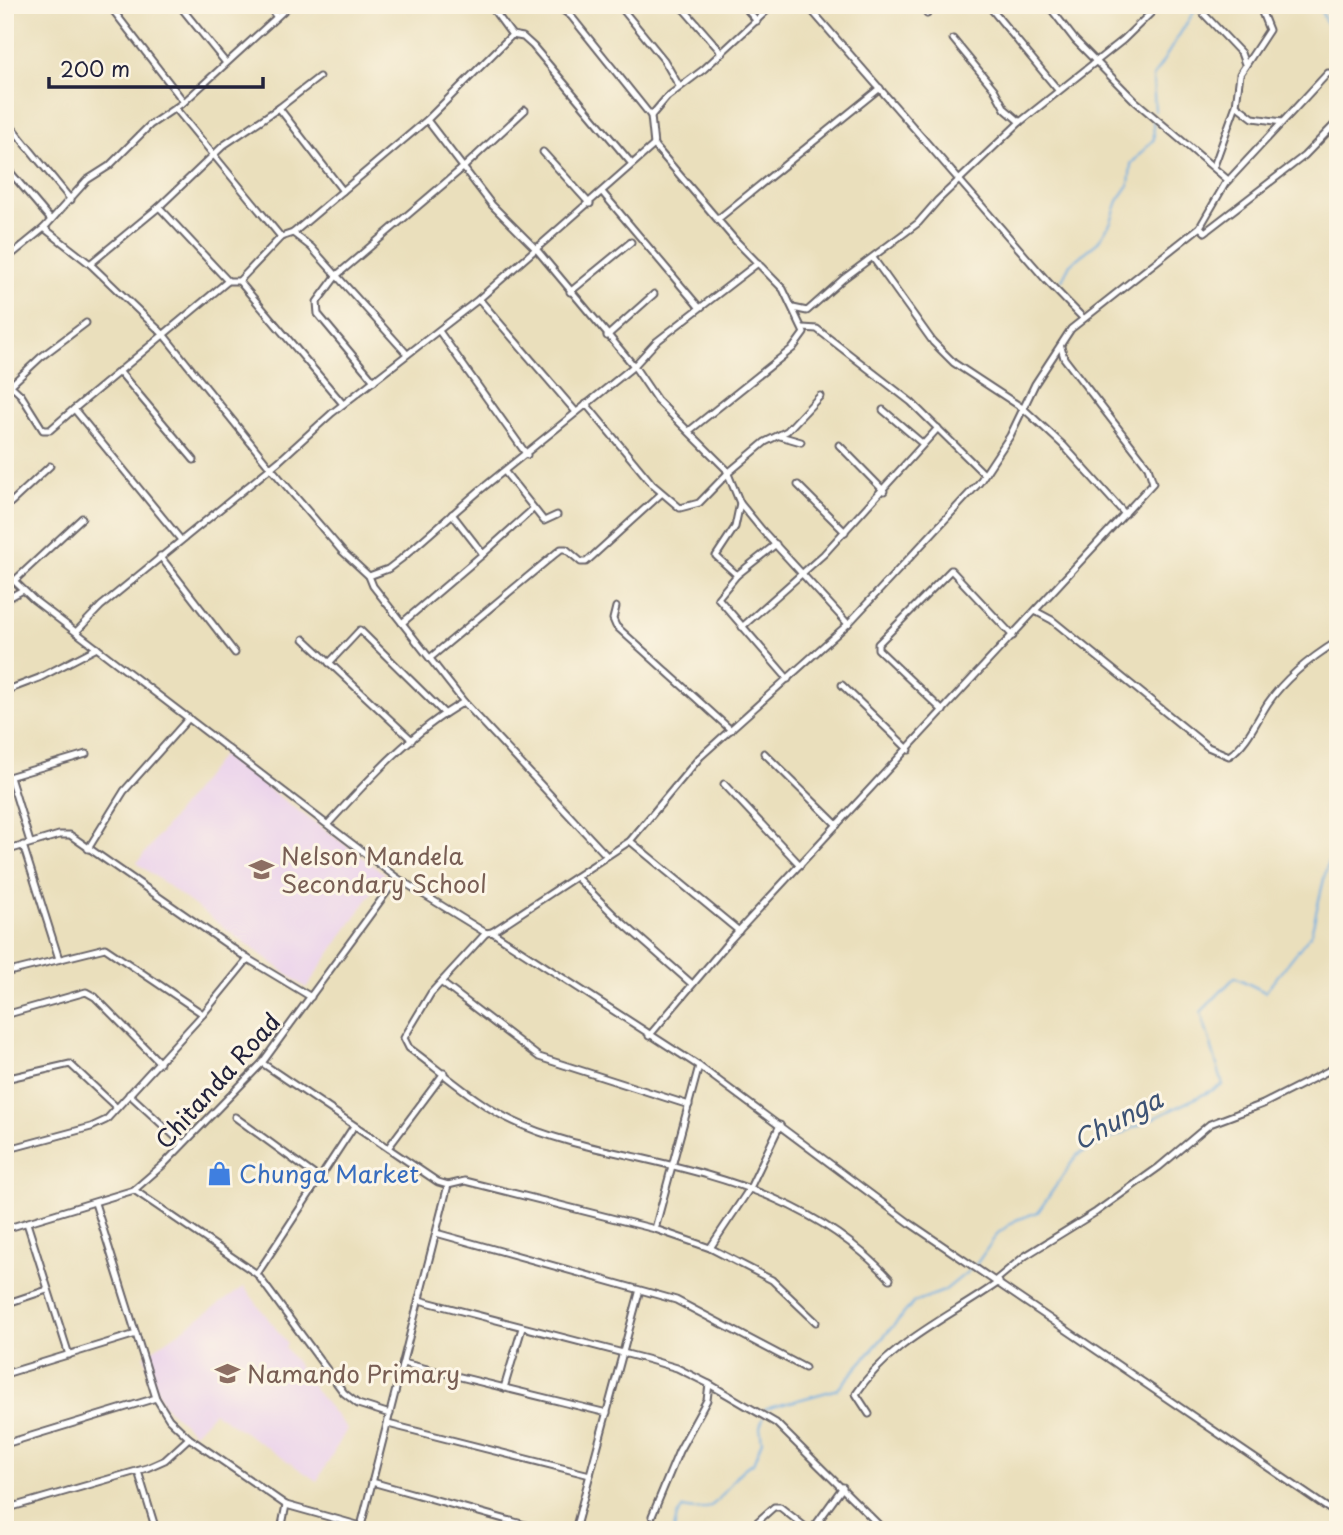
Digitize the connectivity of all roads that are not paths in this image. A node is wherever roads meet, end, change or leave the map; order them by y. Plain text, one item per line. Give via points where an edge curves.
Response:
1 (109, 5) edge
2 (179, 5) edge
3 (268, 5) edge
4 (290, 5) edge
5 (490, 5) edge
6 (556, 5) edge
7 (619, 5) edge
8 (680, 5) edge
9 (743, 5) edge
10 (773, 5) edge
11 (807, 5) edge
12 (921, 5) edge
13 (988, 5) edge
14 (1048, 5) edge
15 (1159, 5) edge
16 (1205, 5) edge
17 (1259, 5) edge
18 (928, 14) dead end
19 (276, 16) junction
20 (757, 21) junction
21 (512, 35) junction
22 (953, 40) dead end
23 (722, 53) junction
24 (1096, 61) junction
25 (226, 62) junction
26 (1245, 65) junction
27 (1338, 74) edge
28 (319, 77) dead end
29 (679, 86) junction
30 (880, 88) junction
31 (1058, 90) junction
32 (184, 102) junction
33 (1236, 104) junction
34 (279, 108) junction
35 (176, 109) junction
36 (525, 110) dead end
37 (651, 116) junction
38 (5, 119) edge
39 (427, 120) junction
40 (1338, 121) edge
41 (1020, 122) junction
42 (1282, 122) junction
43 (654, 145) junction
44 (543, 152) dead end
45 (212, 156) junction
46 (632, 164) junction
47 (5, 166) edge
48 (465, 166) junction
49 (1214, 166) junction
50 (960, 180) junction
51 (1228, 180) junction
52 (343, 191) junction
53 (602, 192) junction
54 (71, 200) junction
55 (590, 204) junction
56 (159, 207) junction
57 (51, 219) junction
58 (718, 219) junction
59 (1200, 227) junction
60 (44, 228) junction
61 (293, 233) junction
62 (281, 237) junction
63 (631, 242) dead end
64 (537, 250) junction
65 (873, 258) junction
66 (5, 260) edge
67 (758, 263) junction
68 (90, 264) junction
69 (337, 275) junction
70 (228, 281) junction
71 (239, 281) junction
72 (570, 292) junction
73 (654, 294) dead end
74 (479, 299) junction
75 (699, 307) junction
76 (793, 308) junction
77 (1083, 318) junction
78 (86, 323) dead end
79 (803, 328) junction
80 (439, 331) junction
81 (163, 334) junction
82 (607, 336) junction
83 (1061, 347) junction
84 (407, 354) junction
85 (634, 366) junction
86 (119, 371) junction
87 (5, 380) edge
88 (374, 381) junction
89 (11, 385) junction
90 (820, 396) dead end
91 (343, 404) junction
92 (586, 404) junction
93 (74, 409) junction
94 (1024, 409) junction
95 (883, 410) dead end
96 (576, 412) junction
97 (938, 428) junction
98 (689, 431) junction
99 (780, 436) junction
100 (802, 442) dead end
101 (923, 444) junction
102 (839, 445) dead end
103 (527, 455) junction
104 (194, 460) dead end
105 (50, 466) dead end
106 (270, 467) junction
107 (505, 472) junction
108 (728, 472) junction
109 (984, 474) junction
110 (798, 485) dead end
111 (884, 491) junction
112 (662, 494) junction
113 (740, 503) junction
114 (5, 508) edge
115 (533, 509) junction
116 (452, 514) junction
117 (1125, 514) junction
118 (557, 515) dead end
119 (82, 518) dead end
120 (845, 532) junction
121 (181, 540) junction
122 (776, 544) junction
123 (484, 554) junction
124 (160, 556) junction
125 (5, 572) edge
126 (737, 575) junction
127 (802, 575) junction
128 (369, 576) junction
129 (14, 581) junction
130 (23, 590) junction
131 (5, 600) edge
132 (615, 607) dead end
133 (1035, 611) junction
134 (402, 623) junction
135 (848, 624) junction
136 (742, 627) junction
137 (76, 632) junction
138 (1013, 636) junction
139 (304, 639) dead end
140 (1338, 641) edge
141 (97, 648) junction
142 (235, 653) dead end
143 (430, 658) junction
144 (329, 663) junction
145 (789, 679) junction
146 (842, 685) dead end
147 (5, 691) edge
148 (464, 702) junction
149 (943, 711) junction
150 (444, 713) junction
151 (189, 718) junction
152 (731, 730) junction
153 (412, 740) junction
154 (909, 750) junction
155 (764, 753) dead end
156 (86, 754) dead end
157 (8, 777) edge
158 (724, 785) dead end
159 (328, 824) junction
160 (837, 825) junction
161 (630, 841) junction
162 (30, 842) junction
163 (23, 845) junction
164 (88, 849) junction
165 (5, 851) edge
166 (606, 855) junction
167 (800, 864) junction
168 (576, 877) junction
169 (397, 878) junction
170 (738, 931) junction
171 (489, 933) junction
172 (59, 959) junction
173 (248, 959) junction
174 (5, 973) edge
175 (443, 983) junction
176 (692, 984) junction
177 (311, 997) junction
178 (5, 1014) edge
179 (203, 1014) junction
180 (649, 1036) junction
181 (160, 1063) junction
182 (262, 1063) junction
183 (699, 1066) junction
184 (1338, 1066) edge
185 (444, 1073) junction
186 (5, 1079) edge
187 (129, 1094) junction
188 (689, 1105) junction
189 (116, 1107) junction
190 (236, 1117) dead end
191 (780, 1125) junction
192 (355, 1126) junction
193 (183, 1144) junction
194 (388, 1148) junction
195 (5, 1150) edge
196 (674, 1167) junction
197 (320, 1179) junction
198 (448, 1185) junction
199 (750, 1188) junction
200 (134, 1190) junction
201 (95, 1203) junction
202 (27, 1223) junction
203 (5, 1229) edge
204 (655, 1229) junction
205 (436, 1233) junction
206 (710, 1248) junction
207 (257, 1274) junction
208 (890, 1279) dead end
209 (997, 1281) junction
210 (47, 1290) junction
211 (639, 1293) junction
212 (419, 1300) junction
213 (5, 1304) edge
214 (816, 1322) dead end
215 (522, 1328) junction
216 (136, 1334) junction
217 (69, 1354) junction
218 (623, 1355) junction
219 (403, 1363) junction
220 (805, 1368) dead end
221 (5, 1374) edge
222 (709, 1384) junction
223 (504, 1388) junction
224 (156, 1398) junction
225 (607, 1413) junction
226 (390, 1414) junction
227 (869, 1414) dead end
228 (388, 1424) junction
229 (189, 1438) junction
230 (5, 1444) edge
231 (138, 1471) junction
232 (590, 1475) junction
233 (372, 1482) junction
234 (843, 1487) junction
235 (286, 1505) junction
236 (5, 1509) edge
237 (1338, 1515) edge
238 (652, 1516) dead end
239 (361, 1528) edge
240 (881, 1529) edge
241 (156, 1530) edge
242 (281, 1530) edge
243 (543, 1530) edge
244 (575, 1530) edge
245 (748, 1530) edge
246 (811, 1530) edge

1 - 32 street
2 - 25 street
3 - 19 street
4 - 19 street
5 - 21 street
6 - 37 street via 571,16
7 - 29 street
8 - 23 street
9 - 20 street
10 - 20 street
11 - 30 street
12 - 18 street
13 - 31 street
14 - 24 street
15 - 24 street
16 - 26 street via 1204,14 1241,53
17 - 26 street via 1269,30
19 - 25 street
20 - 23 street
21 - 39 street
21 - 46 street via 533,46
22 - 41 street
23 - 29 street
24 - 31 street
24 - 49 street via 1151,116
25 - 32 street
26 - 33 street
27 - 42 street via 1328,73
28 - 34 street
29 - 37 street
30 - 50 street
30 - 58 street
31 - 41 street
32 - 35 street
33 - 42 street via 1253,118
33 - 49 street
34 - 45 street
34 - 52 street
35 - 45 street
35 - 54 street via 150,125
36 - 48 street
37 - 43 street
38 - 54 street
39 - 48 street
39 - 52 street
40 - 59 street via 1275,180 1205,232
41 - 50 street
42 - 51 street
43 - 46 street
43 - 58 street
44 - 55 street
45 - 56 street
45 - 62 street
46 - 53 street
47 - 57 street
48 - 64 street via 492,205
48 - 69 street
49 - 51 street
50 - 65 street via 918,223
50 - 77 street
51 - 59 street
52 - 61 street
53 - 55 street
53 - 75 street
54 - 57 street
55 - 64 street
56 - 68 street
56 - 70 street
57 - 60 street
58 - 67 street
59 - 77 street
60 - 66 street
60 - 68 street
61 - 62 street
61 - 69 street
62 - 71 street
63 - 72 street
64 - 72 street
64 - 74 street
65 - 76 street via 807,311
65 - 94 street via 933,342 954,363
67 - 75 street
67 - 76 street via 783,289
68 - 81 street
69 - 84 street
69 - 88 street via 315,306
70 - 71 street
70 - 81 street
71 - 91 street
72 - 82 street
73 - 82 street
74 - 80 street
74 - 96 street
75 - 85 street
76 - 79 street
77 - 83 street
78 - 89 street
79 - 97 street via 817,329
79 - 98 street via 803,337 793,348
80 - 84 street
80 - 103 street
81 - 86 street
81 - 106 street
82 - 85 street
83 - 94 street
83 - 117 street via 1064,358 1153,475 1153,482
84 - 88 street
85 - 92 street
85 - 98 street via 657,400
86 - 93 street
86 - 104 street
87 - 89 street
88 - 91 street
89 - 93 street via 43,430 50,430
90 - 99 street
91 - 106 street
92 - 96 street
92 - 112 street
93 - 121 street
94 - 109 street
94 - 117 street
95 - 101 street
96 - 103 street
97 - 101 street
97 - 109 street
98 - 108 street
99 - 100 street
99 - 108 street via 765,442
101 - 111 street
102 - 111 street
103 - 107 street
105 - 114 street
106 - 121 street
106 - 128 street
107 - 115 street
107 - 116 street
108 - 112 street via 694,506 675,506
108 - 113 street
109 - 135 street via 963,503
110 - 120 street
111 - 120 street
112 - 143 street via 586,562 561,549
113 - 122 street
113 - 126 street via 735,527 716,555
115 - 118 street via 546,522
115 - 123 street
116 - 123 street
116 - 128 street via 388,569
117 - 133 street
119 - 129 street
120 - 127 street
121 - 124 street
122 - 126 street
122 - 127 street
123 - 134 street
124 - 137 street
124 - 142 street
125 - 129 street
126 - 136 street via 718,598
127 - 135 street
127 - 136 street
128 - 134 street
129 - 130 street
130 - 131 street
130 - 137 street
132 - 152 street via 616,626
133 - 138 street
133 - 140 street via 1208,747 1229,756 1291,677
134 - 143 street
135 - 145 street
136 - 145 street
137 - 141 street
138 - 149 street
138 - 149 street via 951,570 878,644
139 - 144 street
141 - 147 street
141 - 151 street
143 - 148 street
144 - 150 street via 360,630
144 - 153 street
145 - 152 street
146 - 154 street
148 - 150 street
148 - 166 street
149 - 154 street
150 - 153 street
151 - 159 street
151 - 164 street via 124,791
152 - 161 street via 700,757
153 - 159 street
154 - 160 street
155 - 160 street
156 - 157 street
157 - 162 street
158 - 167 street
159 - 169 street
160 - 167 street
161 - 166 street
161 - 170 street
162 - 163 street
162 - 164 street via 71,835
163 - 165 street
163 - 172 street
164 - 173 street
166 - 168 street
167 - 170 street
168 - 171 street
168 - 176 street
169 - 171 street
169 - 177 street, Chitanda Road
170 - 176 street
171 - 175 street
171 - 180 street
172 - 174 street
172 - 179 street via 100,948 113,951
173 - 177 street
173 - 179 street
175 - 185 street via 431,993 404,1038 409,1048
175 - 188 street via 538,1057
176 - 180 street
177 - 182 street, Chitanda Road
178 - 181 street via 86,992
179 - 181 street
180 - 183 street
181 - 187 street
182 - 192 street
182 - 193 street, Chitanda Road
183 - 188 street
183 - 191 street
184 - 209 street via 1280,1097 1210,1124 1159,1167 1025,1256
185 - 194 street
185 - 196 street via 513,1122
186 - 189 street via 70,1063
187 - 189 street
187 - 193 street
188 - 196 street
189 - 195 street via 106,1120 91,1128
190 - 197 street
191 - 199 street
191 - 209 street
192 - 194 street
192 - 197 street
193 - 200 street, Chitanda Road
194 - 198 street
196 - 199 street
196 - 204 street
197 - 207 street
198 - 204 street via 466,1181
198 - 205 street
199 - 206 street
199 - 208 street via 797,1206 859,1246
200 - 201 street, Chitanda Road
200 - 207 street
201 - 202 street, Chitanda Road
201 - 216 street
202 - 203 street, Chitanda Road
202 - 210 street
204 - 206 street
205 - 211 street
205 - 212 street
206 - 214 street via 772,1280
207 - 226 street via 344,1393 358,1404
209 - 227 street via 891,1353 870,1373 856,1394
209 - 237 street
210 - 213 street
210 - 217 street
211 - 218 street
211 - 220 street via 691,1306
212 - 215 street
212 - 219 street
215 - 218 street
215 - 223 street
216 - 217 street
216 - 224 street
217 - 221 street
218 - 222 street via 677,1368
218 - 225 street
219 - 223 street
219 - 226 street
222 - 234 street via 776,1423
222 - 238 street via 707,1400
223 - 225 street
224 - 229 street
224 - 230 street
225 - 232 street
226 - 228 street
228 - 232 street
228 - 233 street
229 - 231 street via 165,1460
229 - 235 street
231 - 236 street
231 - 241 street
232 - 244 street
233 - 239 street
233 - 243 street
234 - 240 street
234 - 246 street
235 - 239 street
235 - 242 street
245 - 246 street via 774,1507

